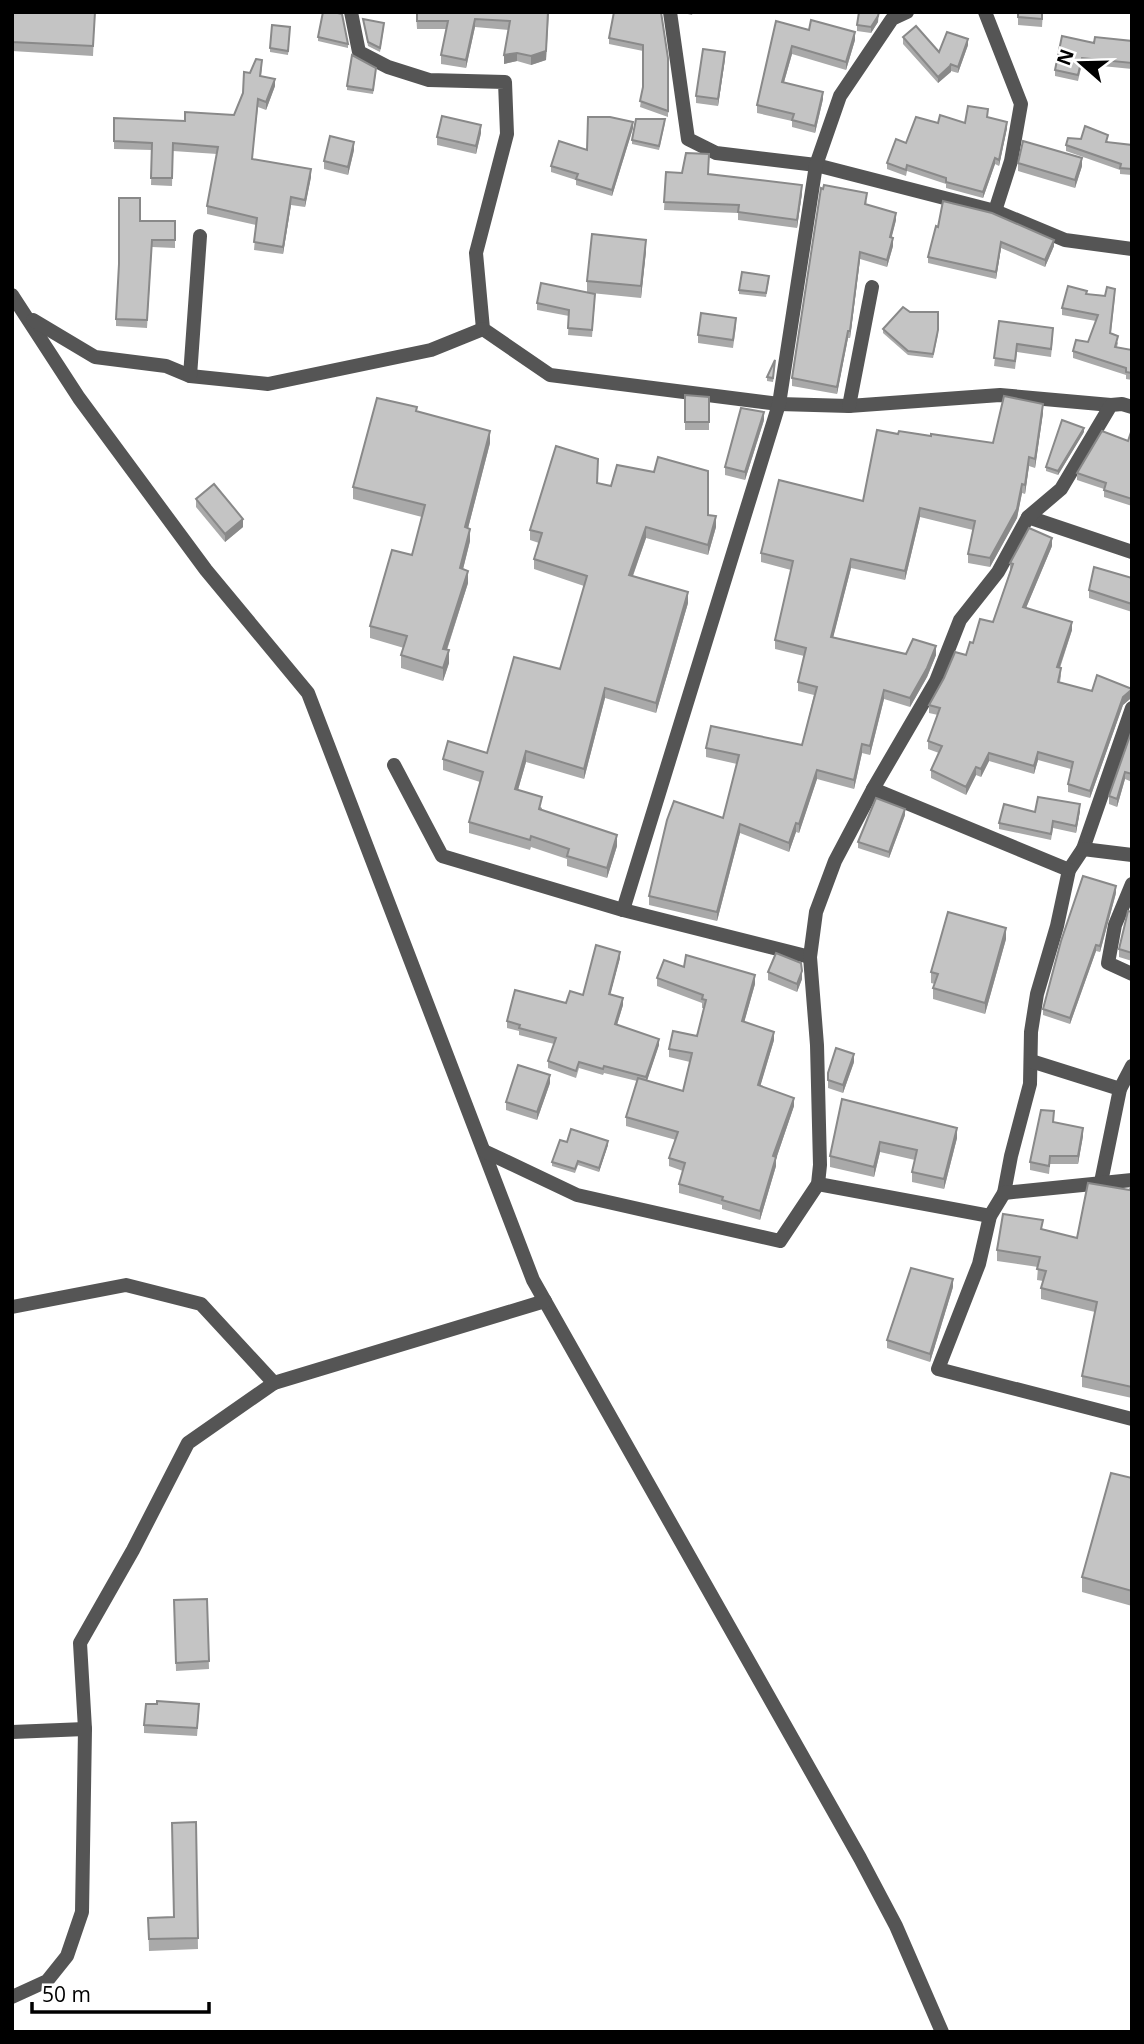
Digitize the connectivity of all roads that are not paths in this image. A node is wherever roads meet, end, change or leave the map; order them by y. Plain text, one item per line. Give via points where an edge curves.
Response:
1 (351, 12) edge
2 (670, 12) edge
3 (907, 12) edge
4 (985, 12) edge
5 (893, 16) edge
6 (816, 165) junction
7 (995, 211) junction
8 (200, 236) dead end
9 (1132, 249) edge
10 (872, 287) dead end
11 (12, 295) edge
12 (29, 317) junction
13 (483, 329) junction
14 (190, 376) junction
15 (779, 404) junction
16 (1111, 405) junction
17 (849, 406) junction
18 (1132, 407) edge
19 (1028, 517) junction
20 (1132, 552) edge
21 (1132, 708) edge
22 (394, 765) dead end
23 (873, 789) junction
24 (1083, 849) junction
25 (1132, 855) edge
26 (1069, 870) junction
27 (1132, 884) edge
28 (622, 910) junction
29 (810, 957) junction
30 (1132, 974) edge
31 (1031, 1061) junction
32 (1132, 1066) edge
33 (1120, 1089) junction
34 (484, 1151) junction
35 (1132, 1180) edge
36 (1101, 1182) junction
37 (818, 1184) junction
38 (1004, 1194) junction
39 (990, 1216) junction
40 (545, 1301) junction
41 (12, 1307) edge
42 (274, 1383) junction
43 (1132, 1419) edge
44 (85, 1729) junction
45 (12, 1732) edge
46 (12, 1997) edge
47 (942, 2032) edge

1 - 13 street via 359,52 387,67 429,80 505,82 507,134 476,253
2 - 6 street via 688,139 716,153
3 - 5 street
4 - 7 street via 1021,104 1011,161
5 - 6 street via 840,96
6 - 7 street
6 - 15 street
7 - 9 street via 1065,240
8 - 14 street
10 - 17 street
11 - 12 street
12 - 14 street via 95,356 166,366
12 - 34 street via 79,398 206,570 308,693
13 - 14 street via 431,350 268,384
13 - 15 street via 550,375
15 - 17 street
15 - 28 street
16 - 17 street via 1000,395
16 - 18 street
16 - 19 street via 1061,489
19 - 20 street
19 - 23 street via 999,572 960,620 936,681
21 - 24 street
22 - 28 street via 442,856
23 - 26 street
23 - 29 street via 835,861 816,912
24 - 25 street
24 - 26 street
26 - 31 street via 1037,994
27 - 30 street via 1115,925 1108,963
28 - 29 street
29 - 37 street via 817,1045
31 - 33 street
31 - 38 street via 1030,1084
32 - 33 street
33 - 36 street
34 - 37 street via 577,1195 780,1241
34 - 40 street
35 - 36 street
36 - 38 street
37 - 39 street
38 - 39 street
39 - 43 street via 979,1264 938,1369
40 - 42 street
40 - 47 street via 860,1858 896,1926
41 - 42 street via 126,1285 201,1304
42 - 44 street via 188,1443 80,1643
44 - 45 street
44 - 46 street via 82,1912 67,1956 54,1973

